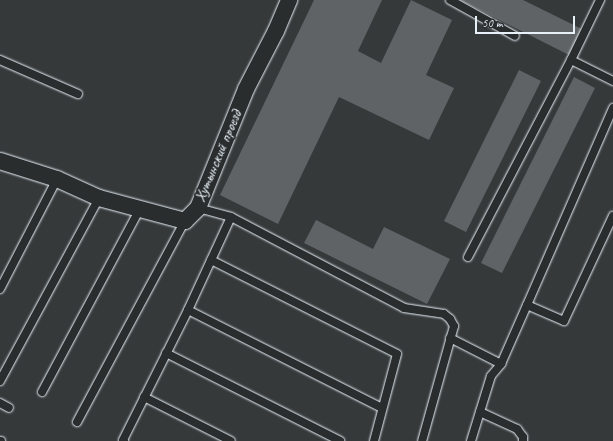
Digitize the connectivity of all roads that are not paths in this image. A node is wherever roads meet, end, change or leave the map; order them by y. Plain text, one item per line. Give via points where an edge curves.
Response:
1 (289, 0) edge
2 (450, 0) edge
3 (600, 0) edge
4 (515, 36) dead end
5 (0, 60) edge
6 (571, 60) junction
7 (613, 81) edge
8 (78, 94) dead end
9 (613, 108) edge
10 (0, 161) edge
11 (56, 179) junction
12 (99, 198) junction
13 (198, 208) junction
14 (139, 210) junction
15 (613, 216) edge
16 (231, 217) junction
17 (185, 221) junction
18 (468, 257) dead end
19 (211, 260) junction
20 (0, 289) edge
21 (528, 305) junction
22 (188, 310) junction
23 (450, 338) junction
24 (166, 353) junction
25 (501, 364) junction
26 (0, 381) edge
27 (42, 392) dead end
28 (144, 397) junction
29 (0, 403) edge
30 (9, 408) dead end
31 (382, 408) junction
32 (480, 412) junction
33 (77, 422) dead end
34 (124, 441) edge
35 (230, 441) edge
36 (340, 441) edge
37 (374, 441) edge
38 (422, 441) edge
39 (471, 441) edge
40 (523, 441) edge

1 - 13 street, Хутынский проезд via 246,89
2 - 4 lane
3 - 6 lane
5 - 8 lane
6 - 7 lane
6 - 18 lane
9 - 21 lane
10 - 11 street, Хутынский проезд
11 - 12 street, Хутынский проезд
11 - 20 lane
12 - 14 street, Хутынский проезд
12 - 26 lane
13 - 16 lane
13 - 17 street, Хутынский проезд
14 - 17 street, Хутынский проезд
14 - 27 lane
15 - 21 lane via 564,321
16 - 19 lane
16 - 23 lane via 404,308 444,314 454,326
17 - 33 lane
19 - 22 lane
19 - 31 lane via 397,354
21 - 25 lane
22 - 24 lane
22 - 31 lane
23 - 25 lane
23 - 38 lane
24 - 28 lane
24 - 36 lane
25 - 32 lane via 491,376
28 - 34 lane
28 - 35 lane
29 - 30 lane
31 - 37 lane
32 - 39 lane
32 - 40 lane via 517,429

